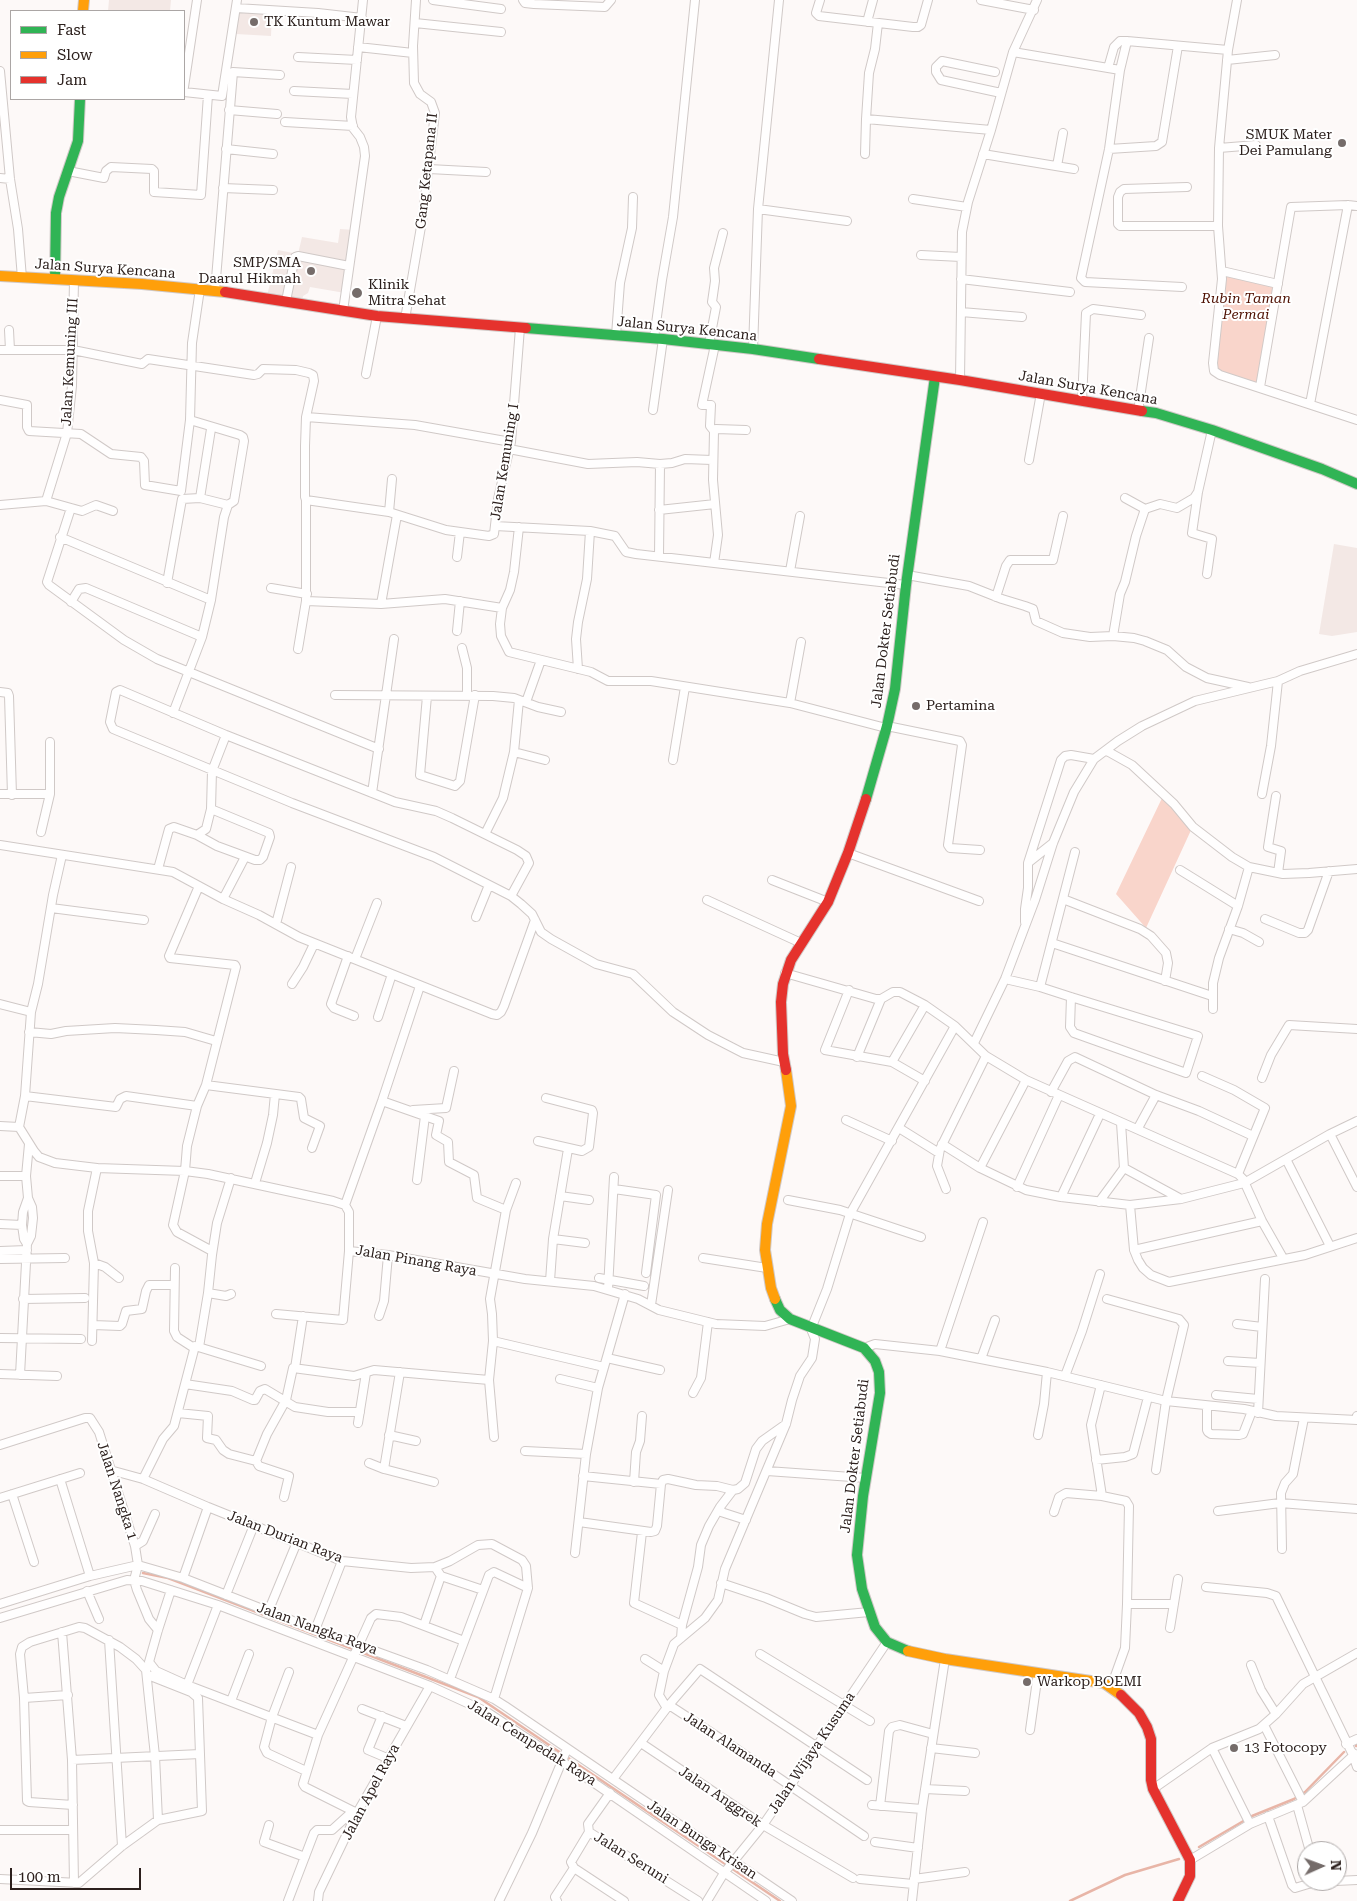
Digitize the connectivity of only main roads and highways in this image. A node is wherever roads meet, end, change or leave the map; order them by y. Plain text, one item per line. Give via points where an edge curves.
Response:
1 (80, 100) edge
2 (0, 276) edge
3 (55, 278) junction
4 (935, 377) junction
5 (1357, 483) edge
6 (1178, 1901) edge

1 - 3 main road via 78,141 56,214
2 - 3 main road, Jalan Surya Kencana
3 - 4 main road, Jalan Surya Kencana via 200,289 405,319 712,344
4 - 5 main road, Jalan Surya Kencana via 1156,413
4 - 6 main road, Jalan Dokter Setiabudi via 906,580 895,689 886,727 848,853 828,902 786,973 781,1002 781,1062 789,1082 791,1106 767,1224 766,1268 780,1310 811,1329 864,1348 879,1372 880,1386 860,1514 857,1555 862,1589 875,1627 887,1642 903,1650 1104,1683 1112,1687 1139,1713 1147,1727 1151,1739 1152,1789 1190,1860 1190,1876

